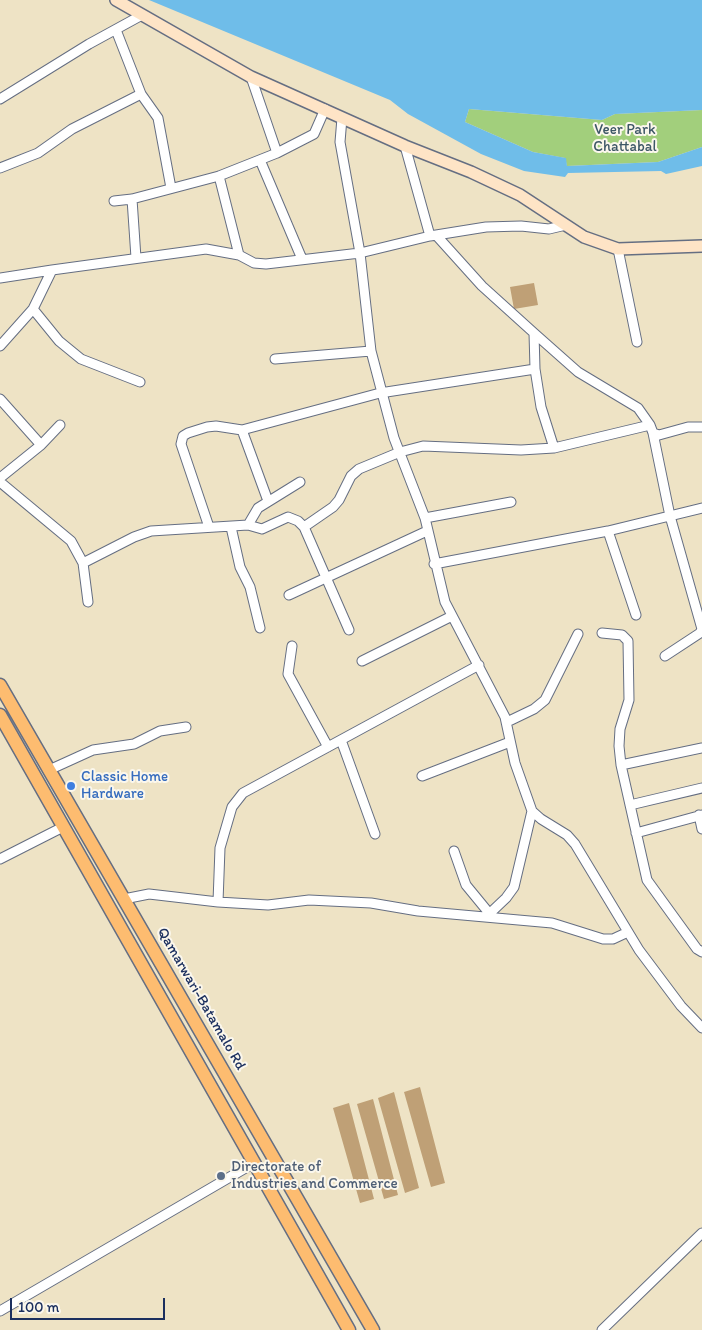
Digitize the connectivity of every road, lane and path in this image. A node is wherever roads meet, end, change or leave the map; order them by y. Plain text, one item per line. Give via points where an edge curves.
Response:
1 (116, 0) edge
2 (142, 15) junction
3 (116, 30) junction
4 (251, 77) junction
5 (142, 94) junction
6 (0, 99) edge
7 (325, 109) junction
8 (342, 118) junction
9 (405, 146) junction
10 (277, 153) junction
11 (260, 160) junction
12 (1, 165) edge
13 (219, 176) junction
14 (171, 188) junction
15 (132, 199) junction
16 (114, 200) dead end
17 (566, 225) junction
18 (433, 235) junction
19 (702, 246) edge
20 (618, 249) junction
21 (360, 253) junction
22 (240, 255) junction
23 (136, 258) junction
24 (302, 260) junction
25 (52, 270) junction
26 (0, 278) edge
27 (34, 309) junction
28 (534, 333) junction
29 (637, 342) dead end
30 (0, 346) edge
31 (371, 351) junction
32 (275, 359) dead end
33 (535, 369) junction
34 (140, 382) dead end
35 (380, 393) junction
36 (0, 399) edge
37 (60, 425) dead end
38 (702, 427) edge
39 (652, 429) junction
40 (242, 430) junction
41 (41, 445) junction
42 (554, 448) junction
43 (400, 452) junction
44 (0, 478) edge
45 (0, 482) edge
46 (300, 482) dead end
47 (268, 501) junction
48 (511, 502) dead end
49 (702, 508) edge
50 (670, 516) junction
51 (425, 518) junction
52 (248, 525) junction
53 (209, 527) junction
54 (232, 527) junction
55 (304, 527) junction
56 (427, 531) junction
57 (608, 531) junction
58 (83, 563) junction
59 (434, 564) junction
60 (325, 578) junction
61 (289, 595) dead end
62 (88, 602) dead end
63 (636, 615) dead end
64 (452, 616) junction
65 (260, 628) dead end
66 (349, 630) dead end
67 (602, 633) dead end
68 (578, 634) dead end
69 (292, 646) dead end
70 (665, 656) dead end
71 (362, 661) dead end
72 (479, 665) junction
73 (0, 685) edge
74 (0, 715) edge
75 (507, 722) junction
76 (186, 727) dead end
77 (341, 740) junction
78 (510, 742) junction
79 (328, 747) junction
80 (702, 748) edge
81 (621, 765) junction
82 (48, 770) junction
83 (422, 776) dead end
84 (702, 788) edge
85 (630, 805) junction
86 (532, 811) junction
87 (700, 815) edge
88 (63, 827) junction
89 (702, 829) edge
90 (636, 833) junction
91 (375, 834) dead end
92 (454, 852) dead end
93 (0, 859) edge
94 (124, 899) junction
95 (218, 902) junction
96 (488, 915) junction
97 (628, 932) junction
98 (702, 952) edge
99 (702, 1028) edge
100 (275, 1161) junction
101 (254, 1163) junction
102 (702, 1233) edge
103 (0, 1311) edge
104 (349, 1330) edge
105 (373, 1330) edge
106 (602, 1330) edge

1 - 2 street
2 - 3 street
2 - 4 street
3 - 5 street
3 - 6 street
4 - 7 street
4 - 10 street
5 - 12 street via 72,130 38,153
5 - 14 street via 159,123
7 - 8 street
7 - 10 street via 314,134
8 - 9 street
8 - 21 street via 340,142
9 - 17 street via 520,195
9 - 18 street
10 - 11 street
11 - 13 street
11 - 24 street
13 - 14 street
13 - 22 street
14 - 15 street
15 - 16 street
15 - 23 street
17 - 18 street via 549,229 486,227
17 - 20 street
18 - 21 street
18 - 28 street
19 - 20 street
20 - 29 street
21 - 24 street
21 - 31 street
22 - 23 street via 206,249
22 - 24 street via 259,263
23 - 25 street
25 - 26 street
25 - 27 street
27 - 30 street
27 - 34 street via 59,341 80,359
28 - 33 street
28 - 39 street via 578,372 638,408
31 - 32 street
31 - 35 street
33 - 35 street
33 - 42 street via 541,407
35 - 40 street
35 - 43 street
36 - 41 street
37 - 41 street
38 - 39 street via 662,434
39 - 42 street
39 - 50 street
40 - 47 street
40 - 53 street via 207,427 188,433 181,440
41 - 44 street
42 - 43 street via 520,450 436,445
43 - 51 street
43 - 55 street via 359,469 351,476 333,507
45 - 58 street via 71,541
46 - 47 street
47 - 52 street via 254,512
48 - 51 street
49 - 50 street
50 - 57 street
50 - 70 street via 702,629
51 - 56 street
52 - 54 street
52 - 55 street via 265,528 288,518
53 - 54 street
53 - 58 street via 151,531
54 - 65 street via 240,567 248,582
55 - 60 street
56 - 59 street
56 - 60 street
57 - 59 street
57 - 63 street
58 - 62 street
59 - 64 street
60 - 61 street
60 - 66 street
64 - 71 street
64 - 72 street
67 - 81 street via 622,635 629,645 629,700 619,738
68 - 75 street via 545,700
69 - 79 street via 288,674
72 - 75 street
72 - 77 street
73 - 82 main road, Qamarwari-Batamalo Rd
74 - 88 main road
75 - 78 street
76 - 82 street via 160,731 134,744 93,750
77 - 79 street
77 - 91 street
78 - 83 street
78 - 86 street
79 - 95 street via 243,792 232,807 220,848
80 - 81 street
81 - 85 street
82 - 94 main road, Qamarwari-Batamalo Rd
84 - 85 street
85 - 90 street
86 - 96 street via 514,887
86 - 97 street via 575,844
87 - 89 street
87 - 90 street
88 - 93 street
88 - 101 main road
90 - 98 street via 647,880
92 - 96 street via 466,885
94 - 95 street via 148,894
94 - 100 main road, Qamarwari-Batamalo Rd
95 - 96 street via 268,905 310,900
96 - 97 street via 552,923 603,939 613,939
97 - 99 street
100 - 101 main road
100 - 105 main road, Qamarwari-Batamalo Rd
101 - 103 street
101 - 104 main road
102 - 106 street

